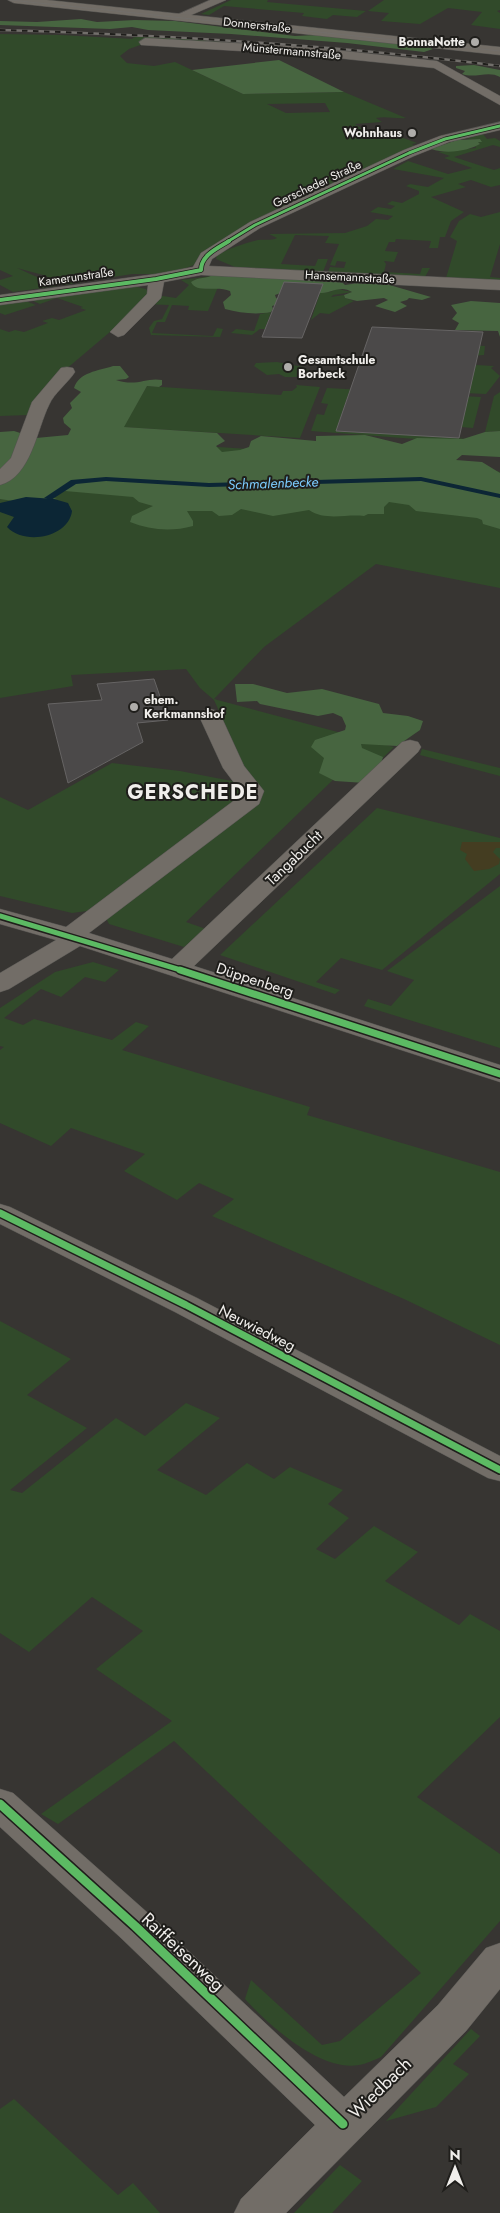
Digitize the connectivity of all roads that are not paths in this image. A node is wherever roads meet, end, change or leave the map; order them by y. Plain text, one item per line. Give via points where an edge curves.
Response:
1 (14, 0) edge
2 (220, 0) edge
3 (178, 17) junction
4 (145, 42) dead end
5 (463, 46) junction
6 (500, 50) edge
7 (438, 65) junction
8 (500, 101) edge
9 (500, 126) edge
10 (201, 270) junction
11 (156, 279) junction
12 (500, 285) edge
13 (0, 300) edge
14 (118, 332) dead end
15 (67, 372) dead end
16 (0, 478) edge
17 (210, 716) dead end
18 (410, 747) dead end
19 (0, 916) edge
20 (74, 936) junction
21 (178, 968) junction
22 (0, 984) edge
23 (500, 1074) edge
24 (0, 1213) edge
25 (500, 1470) edge
26 (0, 1804) edge
27 (500, 1960) edge
28 (343, 2124) junction
29 (256, 2213) edge

1 - 3 main road, Donnerstraße
2 - 3 street
3 - 5 main road, Donnerstraße
4 - 7 street, Münstermannstraße via 307,52
5 - 6 main road, Donnerstraße
5 - 7 street
7 - 8 street, Münstermannstraße
9 - 10 street, Gerscheder Straße via 444,139 415,150 255,225 206,256
10 - 11 street
10 - 12 street, Hansemannstraße
11 - 13 street, Kamerunstraße
11 - 14 street via 155,295
15 - 16 street via 41,402 20,460
17 - 20 street via 234,768 253,791 251,799
18 - 21 street, Tangabucht
19 - 20 street, Düppenberg
20 - 21 street, Düppenberg
20 - 22 street
21 - 23 street, Düppenberg
24 - 25 street, Neuwiedweg via 195,1309
26 - 28 street, Raiffeisenweg via 142,1933
27 - 28 street, Wiedbach via 452,2018
28 - 29 street, Wiedbach

